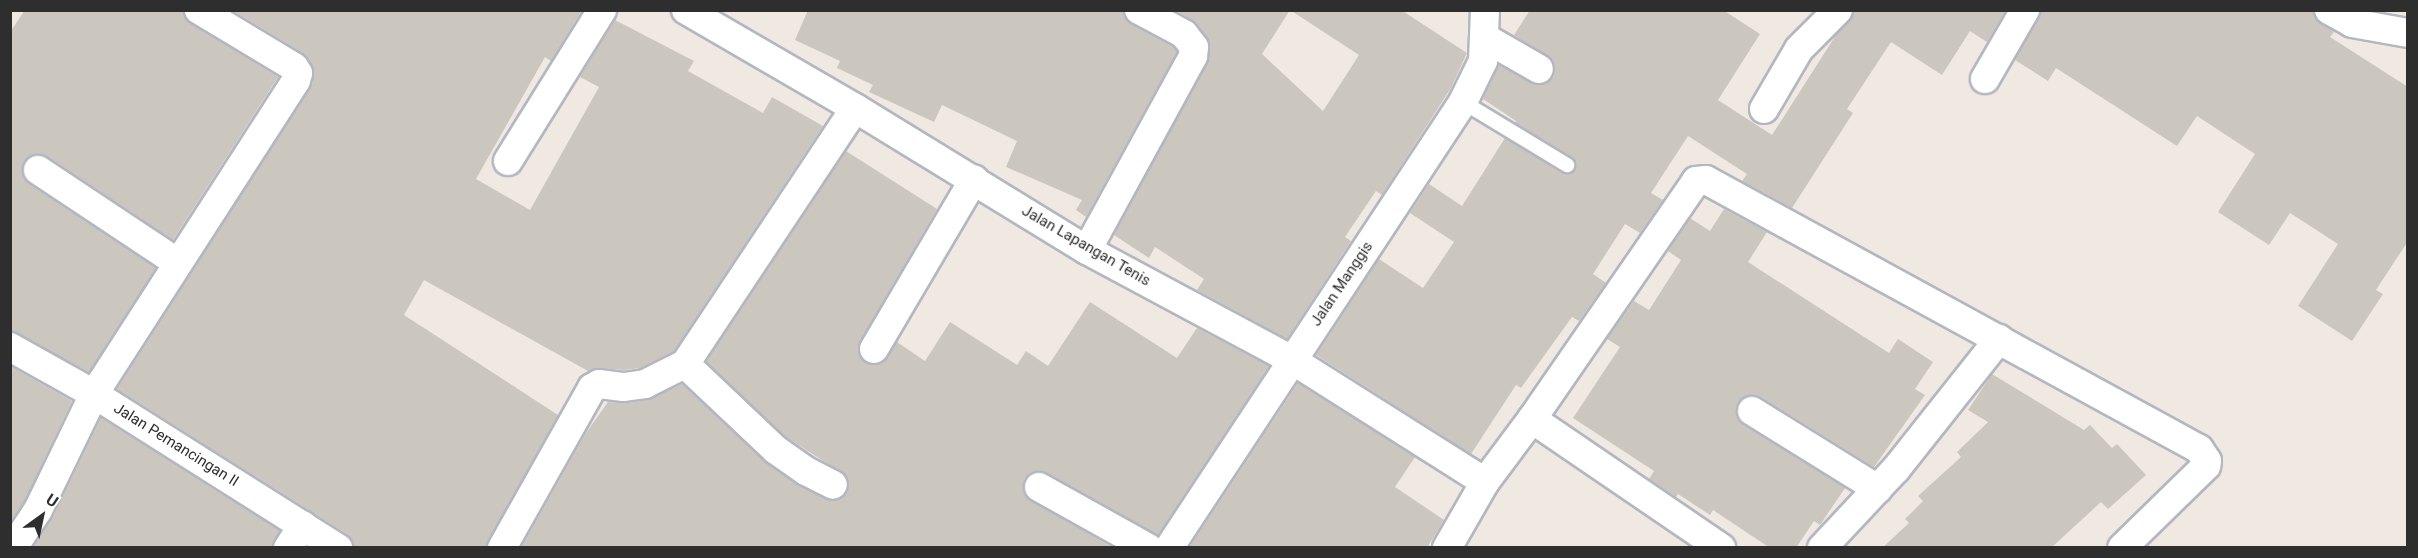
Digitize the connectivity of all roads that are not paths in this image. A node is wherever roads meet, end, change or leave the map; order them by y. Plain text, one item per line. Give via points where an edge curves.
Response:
1 (199, 10) edge
2 (602, 10) edge
3 (686, 10) edge
4 (1139, 10) edge
5 (1838, 10) edge
6 (2025, 10) edge
7 (2329, 10) edge
8 (1485, 24) edge
9 (2402, 25) edge
10 (1539, 69) dead end
11 (1985, 79) dead end
12 (1463, 102) junction
13 (855, 108) junction
14 (1764, 109) dead end
15 (508, 161) dead end
16 (1567, 165) dead end
17 (38, 170) dead end
18 (974, 179) junction
19 (1087, 250) junction
20 (178, 263) junction
21 (1999, 339) junction
22 (10, 347) edge
23 (874, 349) dead end
24 (1292, 360) junction
25 (685, 364) junction
26 (94, 394) junction
27 (1752, 411) dead end
28 (1532, 420) junction
29 (1485, 482) junction
30 (833, 485) dead end
31 (1039, 488) dead end
32 (1878, 489) junction
33 (296, 536) edge
34 (14, 548) edge
35 (338, 548) edge
36 (502, 548) edge
37 (1148, 548) edge
38 (1169, 548) edge
39 (1447, 548) edge
40 (1721, 548) edge
41 (1822, 548) edge
42 (2122, 548) edge

1 - 20 street via 298,73
2 - 15 street
3 - 13 street, Jalan Lapangan Tenis
4 - 19 street via 1184,34 1194,47 1193,57
5 - 14 street via 1799,49
6 - 11 street
7 - 9 street via 2352,23
8 - 10 street
8 - 12 street, Jalan Manggis via 1484,61
12 - 16 lane
12 - 24 street, Jalan Manggis
13 - 18 street, Jalan Lapangan Tenis
13 - 25 street
17 - 20 street
18 - 19 street, Jalan Lapangan Tenis
18 - 23 street
19 - 24 street, Jalan Lapangan Tenis
20 - 26 street
21 - 28 street via 1706,180 1696,181
21 - 32 street
21 - 42 street via 2204,455 2207,461 2201,471
22 - 26 street, Jalan Pemancingan II
24 - 29 street, Jalan Lapangan Tenis
24 - 38 street, Jalan Manggis
25 - 30 street via 776,450
25 - 36 street via 636,387 599,384 592,388
26 - 33 street, Jalan Pemancingan II
26 - 34 street via 38,510
27 - 32 street
28 - 29 street
28 - 40 street
29 - 39 street
31 - 37 street
32 - 41 street
33 - 35 street, Jalan Pemancingan II

